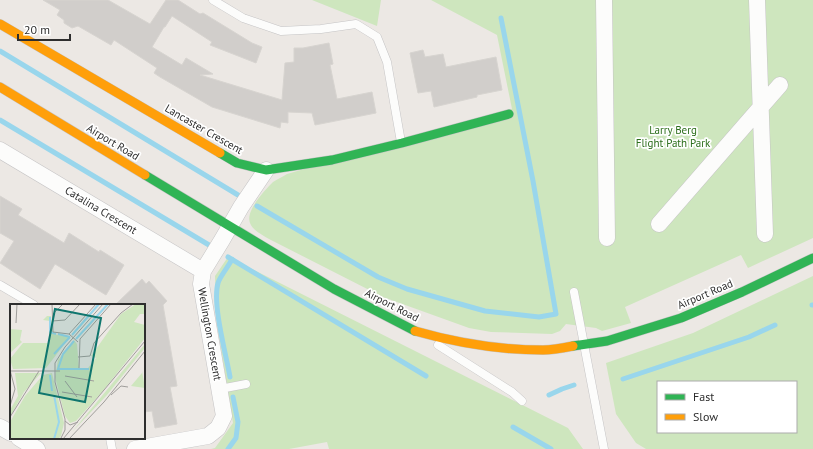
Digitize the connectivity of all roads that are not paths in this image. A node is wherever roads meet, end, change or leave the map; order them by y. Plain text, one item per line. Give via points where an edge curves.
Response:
1 (213, 0) edge
2 (604, 0) edge
3 (757, 0) edge
4 (0, 24) edge
5 (780, 85) dead end
6 (0, 87) edge
7 (760, 107) junction
8 (509, 114) dead end
9 (402, 143) junction
10 (0, 150) edge
11 (266, 170) junction
12 (659, 224) dead end
13 (230, 226) junction
14 (765, 234) dead end
15 (607, 238) dead end
16 (813, 258) edge
17 (203, 271) junction
18 (0, 284) edge
19 (574, 292) dead end
20 (32, 304) edge
21 (415, 332) junction
22 (585, 346) junction
23 (246, 384) dead end
24 (220, 388) junction
25 (522, 401) dead end
26 (0, 427) edge
27 (10, 432) edge
28 (21, 439) edge
29 (110, 439) edge
30 (37, 449) edge
31 (112, 449) edge
32 (135, 449) edge
33 (604, 449) edge

1 - 9 lane via 243,18 281,31 356,24 377,37 387,62
2 - 15 street
3 - 7 street
4 - 11 street, Lancaster Crescent via 237,163
5 - 7 street
6 - 13 street, Airport Road
7 - 12 street
7 - 14 street
8 - 9 street, Lancaster Crescent
9 - 11 street, Lancaster Crescent via 332,160
10 - 17 street, Catalina Crescent
11 - 13 street, Wellington Crescent
13 - 17 street, Wellington Crescent
13 - 21 street, Airport Road via 334,289
16 - 22 street, Airport Road via 681,318
17 - 24 street, Wellington Crescent via 201,284
18 - 20 lane
19 - 22 lane
21 - 22 street, Airport Road via 443,340 500,348 544,350
21 - 25 lane via 512,392
22 - 33 lane
23 - 24 lane
24 - 32 street, Wellington Crescent via 224,416 218,428 208,436
26 - 27 street
28 - 30 street
29 - 31 lane

